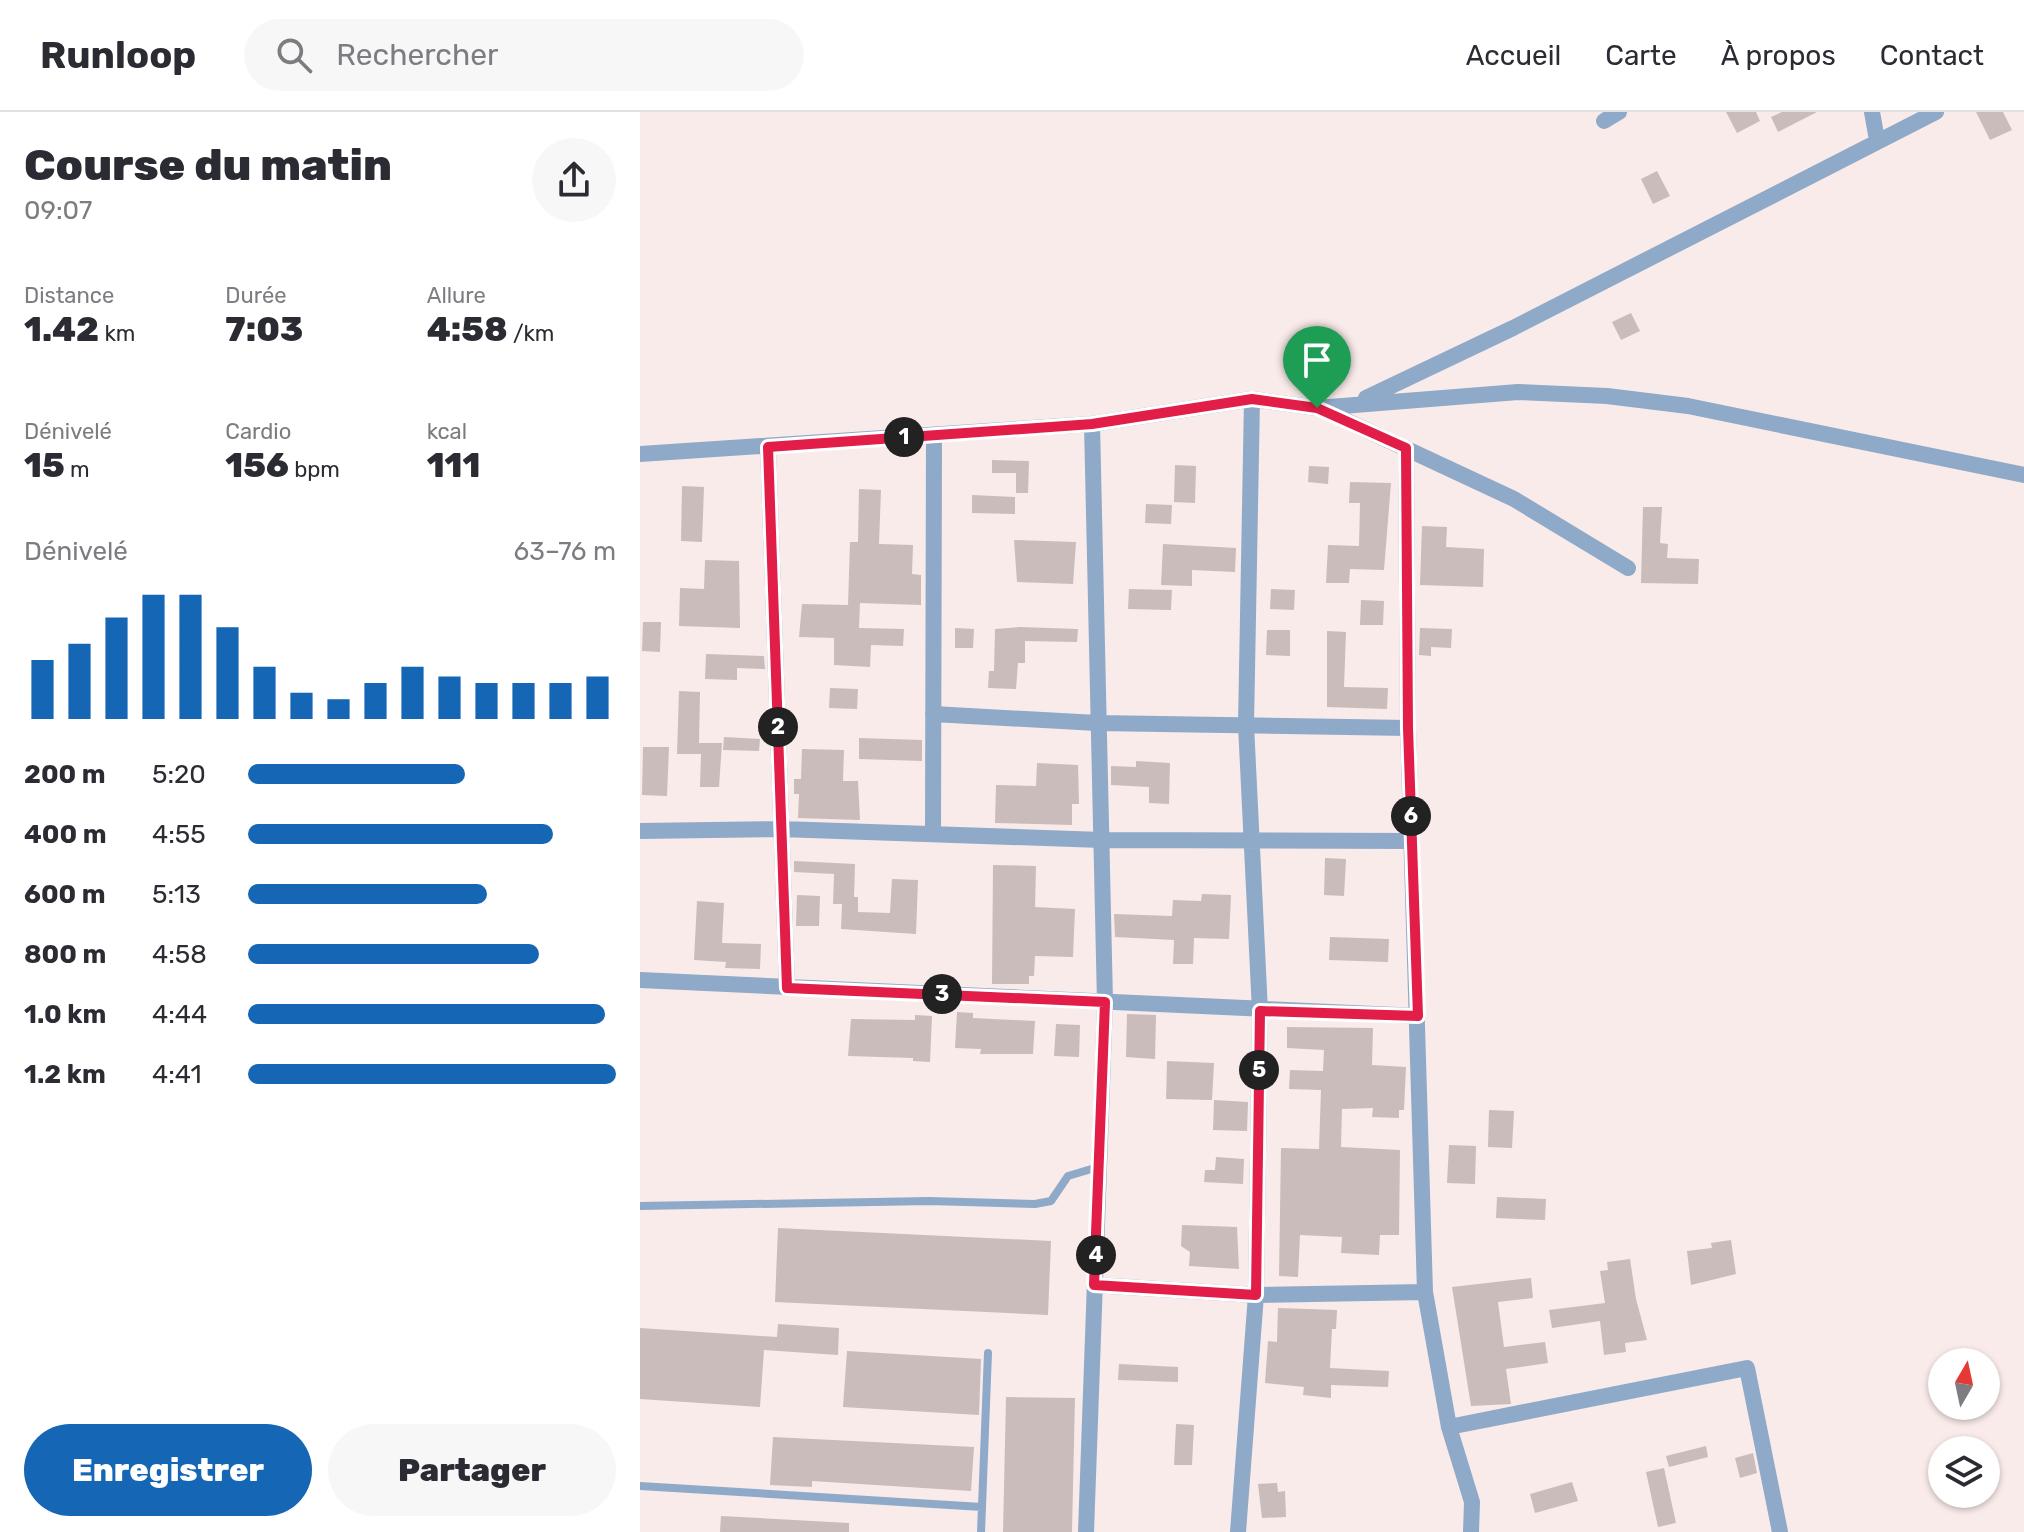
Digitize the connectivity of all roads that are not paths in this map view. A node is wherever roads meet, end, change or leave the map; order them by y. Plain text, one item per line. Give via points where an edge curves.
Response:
1 (1872, 112) edge
2 (1936, 112) edge
3 (1877, 140) junction
4 (1252, 399) junction
5 (1353, 404) junction
6 (1317, 408) junction
7 (1092, 424) junction
8 (934, 435) junction
9 (768, 447) junction
10 (1406, 448) junction
11 (640, 454) edge
12 (2024, 475) edge
13 (1628, 568) dead end
14 (933, 714) junction
15 (1097, 723) junction
16 (1246, 725) junction
17 (1408, 728) junction
18 (781, 829) junction
19 (640, 831) edge
20 (933, 834) junction
21 (1102, 840) junction
22 (1249, 840) junction
23 (1412, 841) junction
24 (640, 980) edge
25 (787, 988) junction
26 (1105, 1002) junction
27 (1260, 1011) junction
28 (1418, 1016) junction
29 (1099, 1167) junction
30 (640, 1206) edge
31 (1094, 1285) junction
32 (1425, 1292) junction
33 (1256, 1295) junction
34 (988, 1353) dead end
35 (1449, 1427) junction
36 (640, 1486) edge
37 (982, 1507) junction
38 (981, 1532) edge
39 (1086, 1532) edge
40 (1238, 1532) edge
41 (1471, 1532) edge
42 (1780, 1532) edge

1 - 3 street
2 - 3 street
3 - 5 street via 1513,328
4 - 6 street
4 - 7 street
4 - 16 street
5 - 6 street
5 - 12 street via 1518,392 1607,396 1688,406
6 - 10 street
7 - 8 street
7 - 15 street
8 - 9 street
8 - 14 street
9 - 11 street
9 - 18 street
10 - 13 street via 1514,499
10 - 17 street
14 - 15 street
14 - 20 street
15 - 16 street
15 - 21 street
16 - 17 street
16 - 22 street
17 - 23 street
18 - 19 street
18 - 20 street
18 - 25 street
20 - 21 street
21 - 22 street
21 - 26 street
22 - 23 street
22 - 27 street
23 - 28 street
24 - 25 street
25 - 26 street
26 - 27 street
26 - 29 street
27 - 28 street
27 - 33 street
28 - 32 street
29 - 30 lane via 1068,1176 1051,1201 1035,1204
29 - 31 street
31 - 33 street
31 - 39 street
32 - 33 street
32 - 35 street
33 - 40 street
34 - 37 lane
35 - 41 street via 1472,1502
35 - 42 street via 1747,1368
36 - 37 lane
37 - 38 lane

